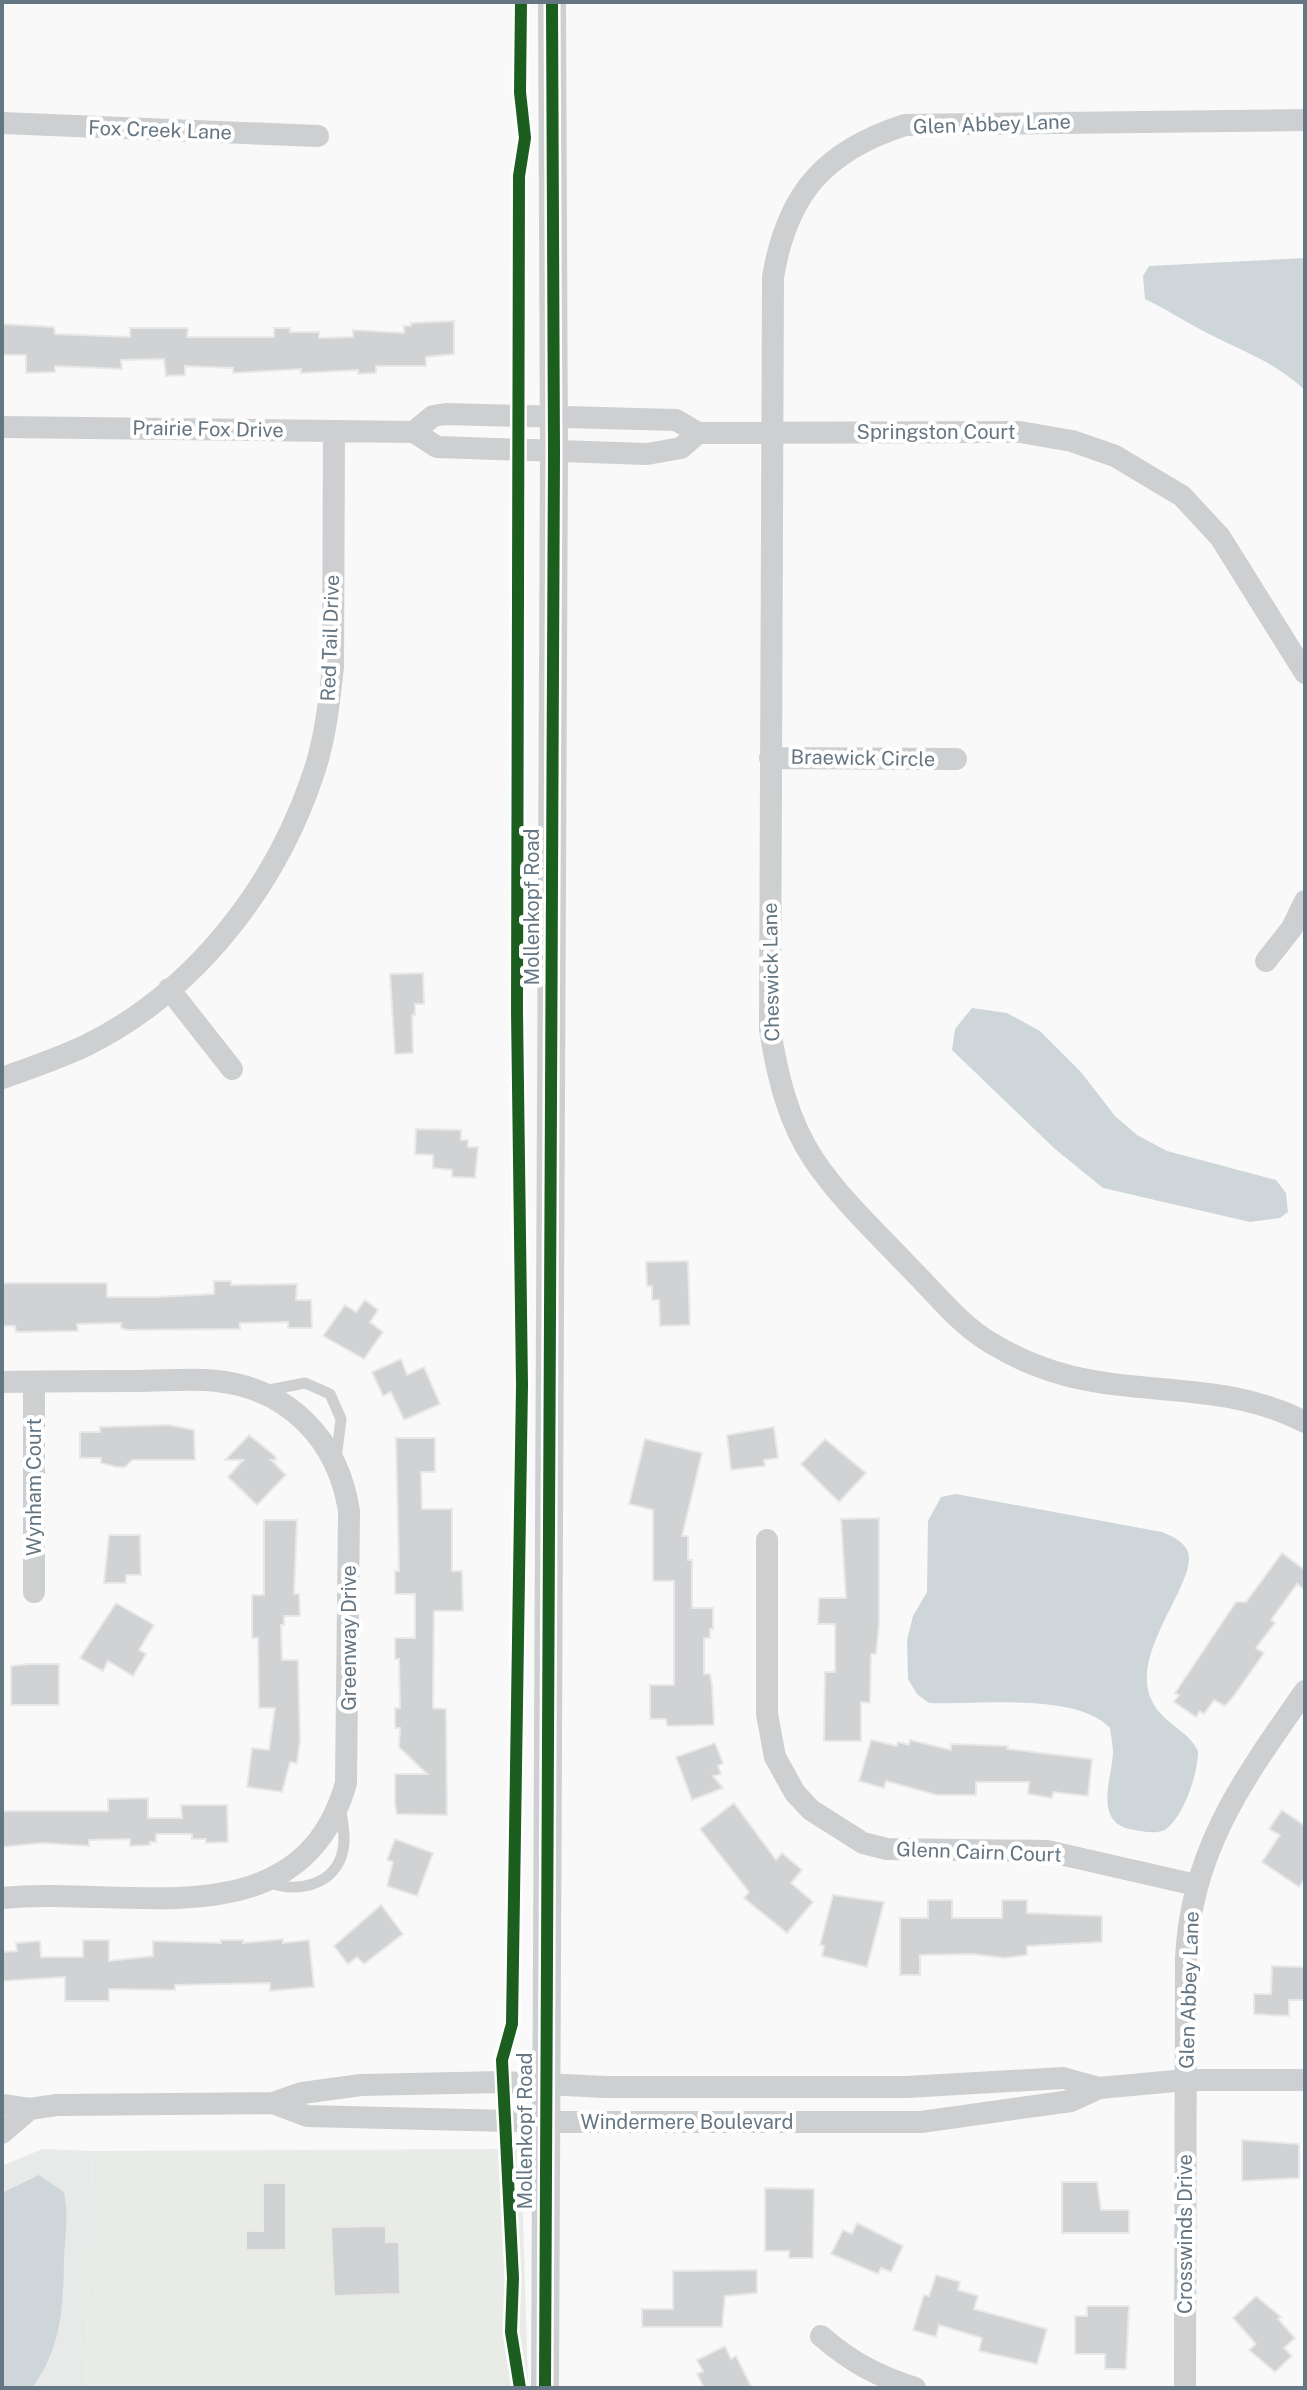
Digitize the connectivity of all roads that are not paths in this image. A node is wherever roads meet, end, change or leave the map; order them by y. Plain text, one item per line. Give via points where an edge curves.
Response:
1 (552, 2) edge
2 (1305, 120) edge
3 (2, 123) edge
4 (318, 136) dead end
5 (554, 416) junction
6 (2, 427) edge
7 (334, 431) junction
8 (414, 432) junction
9 (772, 432) junction
10 (698, 433) junction
11 (554, 453) junction
12 (1305, 673) edge
13 (770, 758) junction
14 (956, 759) dead end
15 (1305, 901) edge
16 (1266, 961) dead end
17 (169, 989) junction
18 (232, 1069) dead end
19 (2, 1078) edge
20 (2, 1382) edge
21 (34, 1382) junction
22 (260, 1391) junction
23 (1305, 1422) edge
24 (336, 1460) junction
25 (767, 1540) dead end
26 (34, 1592) dead end
27 (1305, 1691) edge
28 (340, 1804) junction
29 (268, 1882) junction
30 (1196, 1885) junction
31 (2, 1898) edge
32 (1186, 2080) junction
33 (1305, 2080) edge
34 (545, 2081) junction
35 (1099, 2088) junction
36 (273, 2103) junction
37 (2, 2105) edge
38 (30, 2109) junction
39 (545, 2122) junction
40 (2, 2133) edge
41 (821, 2336) dead end
42 (545, 2388) edge
43 (915, 2388) edge
44 (1185, 2388) edge

1 - 5 street, Mollenkopf Road
2 - 9 street, Glen Abbey Lane via 926,123 886,132 847,150 798,199 779,242 773,277
3 - 4 street, Fox Creek Lane
5 - 8 street, Prairie Fox Drive via 433,416
5 - 10 street, Springston Court via 676,420
5 - 11 street, Mollenkopf Road
6 - 7 street, Prairie Fox Drive
7 - 8 street, Prairie Fox Drive
7 - 17 street, Red Tail Drive via 333,667 314,774 272,868 212,949
8 - 11 street, Prairie Fox Drive via 437,447
9 - 10 street, Springston Court
9 - 12 street, Springston Court via 1020,432 1072,441 1115,456 1152,475 1205,517
9 - 13 street, Cheswick Lane
10 - 11 street, Springston Court via 681,448 647,454
11 - 34 street, Mollenkopf Road
13 - 14 street, Braewick Circle
13 - 23 street, Cheswick Lane via 774,1058 798,1130 814,1160 851,1206 952,1312 989,1342 1026,1361 1094,1382 1234,1396 1268,1404
15 - 16 street
17 - 18 street
17 - 19 street, Red Tail Drive via 88,1045
20 - 21 street, Greenway Drive
21 - 22 street, Greenway Drive via 214,1380
21 - 26 street, Wynham Court
22 - 24 street, Greenway Drive via 301,1416
22 - 24 lane via 305,1383 324,1388 340,1410
24 - 28 street, Greenway Drive via 349,1511 348,1765
25 - 30 street, Glenn Cairn Court via 769,1734 785,1776 811,1810 859,1841 887,1849 1047,1851
27 - 30 street, Glen Abbey Lane via 1225,1812
28 - 29 street, Greenway Drive via 310,1850
28 - 29 lane via 343,1852 334,1870 300,1888
29 - 31 street, Greenway Drive via 216,1895
30 - 32 street, Glen Abbey Lane via 1186,1943
32 - 33 street, Windermere Boulevard
32 - 35 street, Windermere Boulevard
32 - 44 street, Crosswinds Drive
34 - 35 street, Windermere Boulevard via 606,2087 907,2087 1063,2078
34 - 36 street, Windermere Boulevard via 361,2085
34 - 39 street, Mollenkopf Road
35 - 39 street, Windermere Boulevard via 1071,2101 921,2122
36 - 38 street, Windermere Boulevard
36 - 39 street, Windermere Boulevard via 307,2116
37 - 38 street, Windermere Boulevard
38 - 40 street
39 - 42 street, Mollenkopf Road
41 - 43 street via 873,2375

